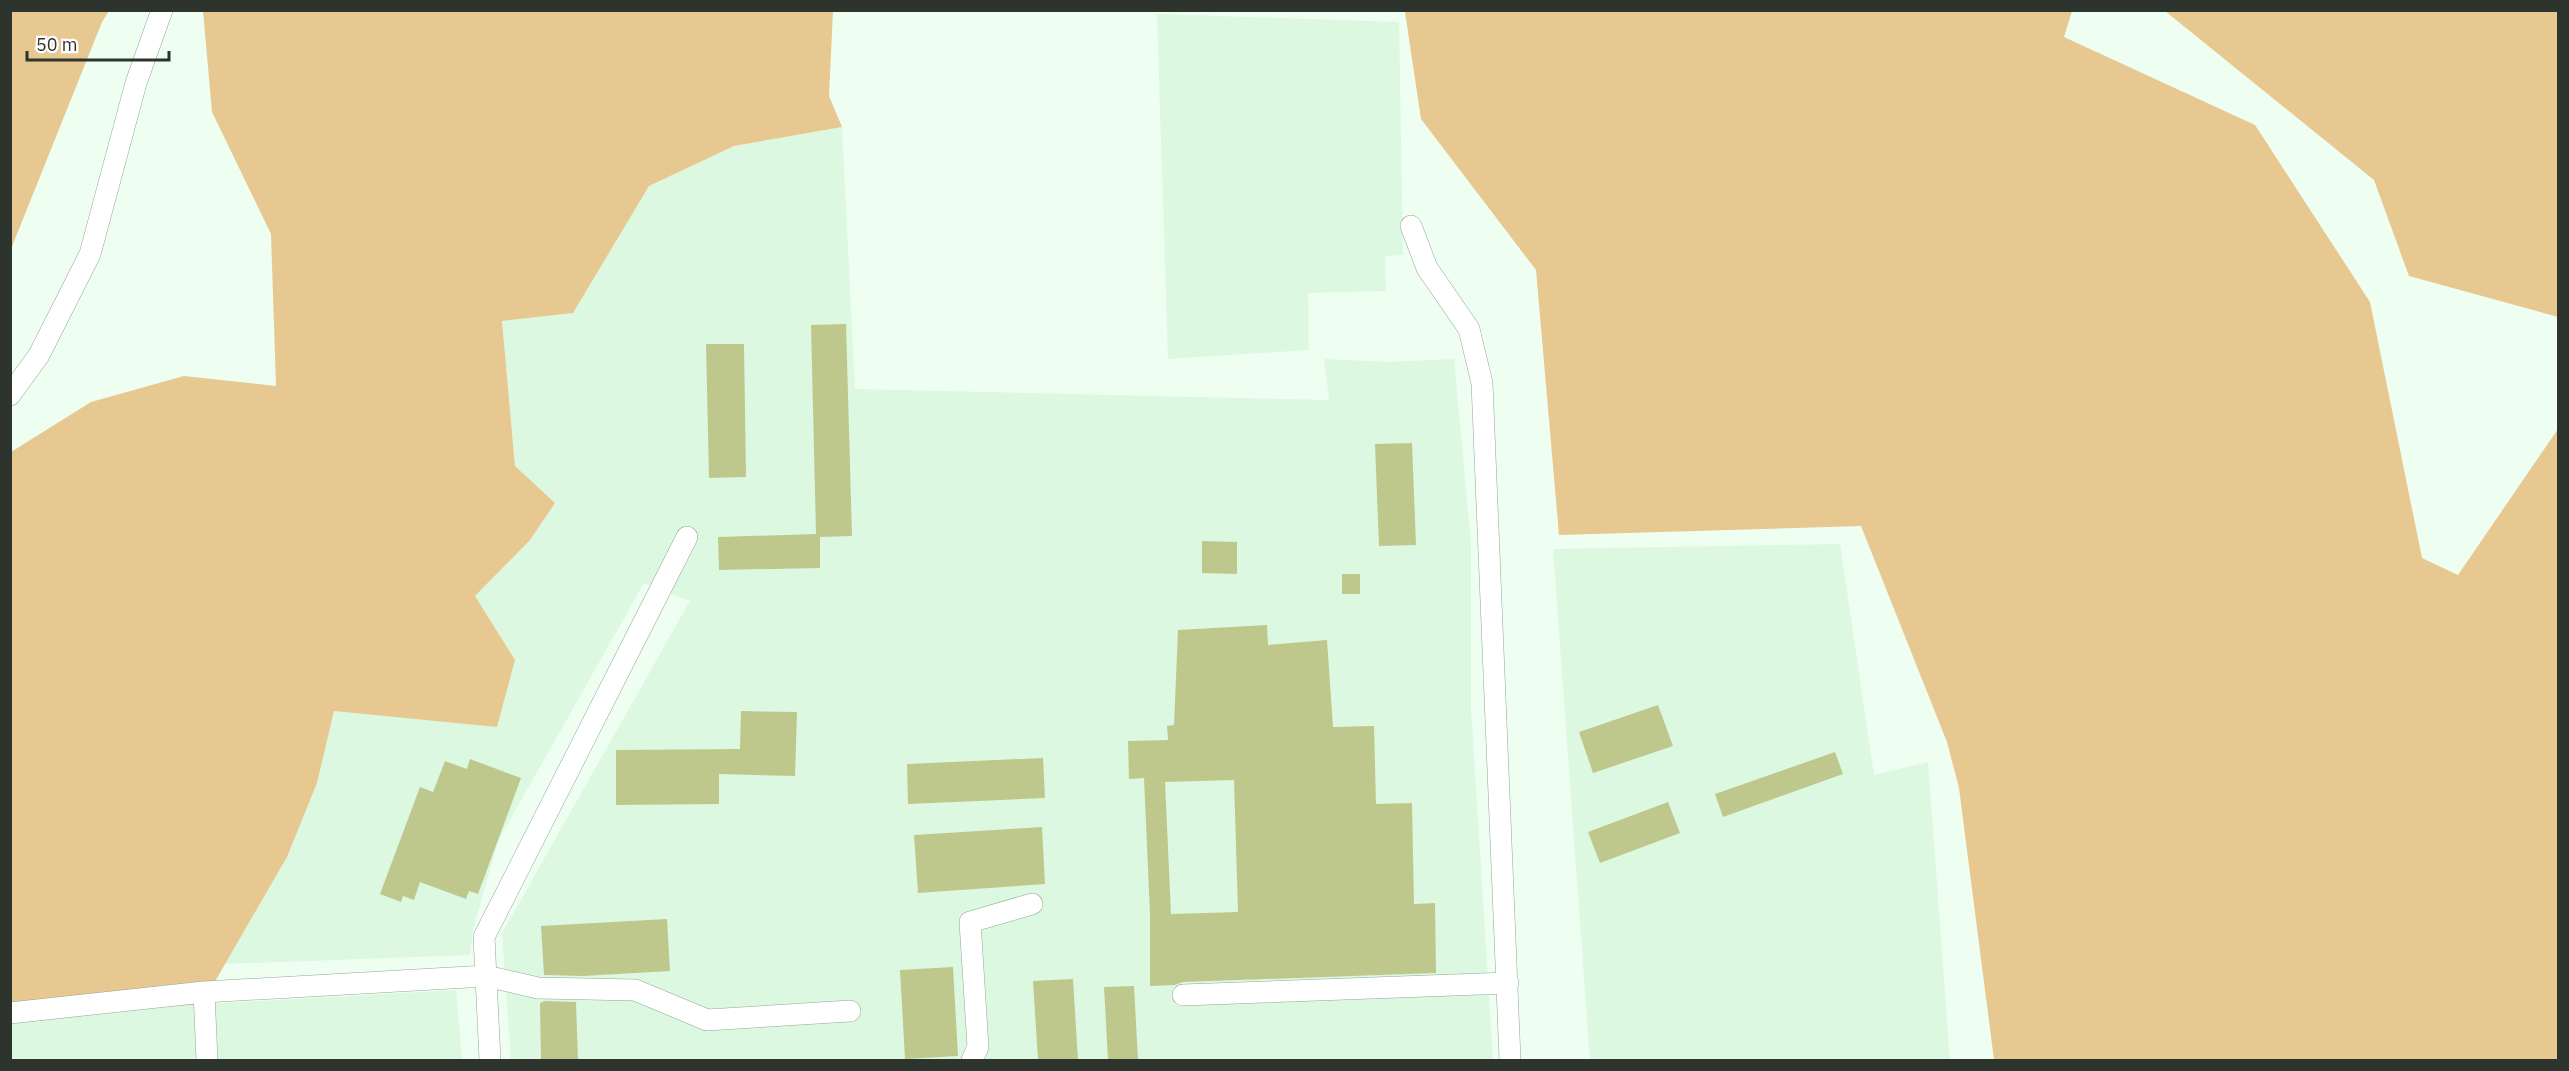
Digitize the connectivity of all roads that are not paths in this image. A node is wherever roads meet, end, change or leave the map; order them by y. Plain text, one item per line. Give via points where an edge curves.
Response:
1 (162, 10) edge
2 (1411, 226) dead end
3 (10, 395) edge
4 (687, 537) dead end
5 (1032, 904) dead end
6 (486, 976) junction
7 (1508, 983) junction
8 (204, 992) junction
9 (1183, 995) dead end
10 (850, 1011) dead end
11 (10, 1013) edge
12 (207, 1060) edge
13 (490, 1060) edge
14 (972, 1060) edge
15 (1510, 1060) edge

1 - 3 street via 136,83 90,254 39,355
2 - 7 street via 1427,268 1468,329 1482,383
4 - 6 street via 484,937
5 - 14 street via 970,922 978,1047
6 - 8 street
6 - 10 street via 538,988 635,990 707,1020
6 - 13 street
7 - 9 street
7 - 15 street
8 - 11 street
8 - 12 street

